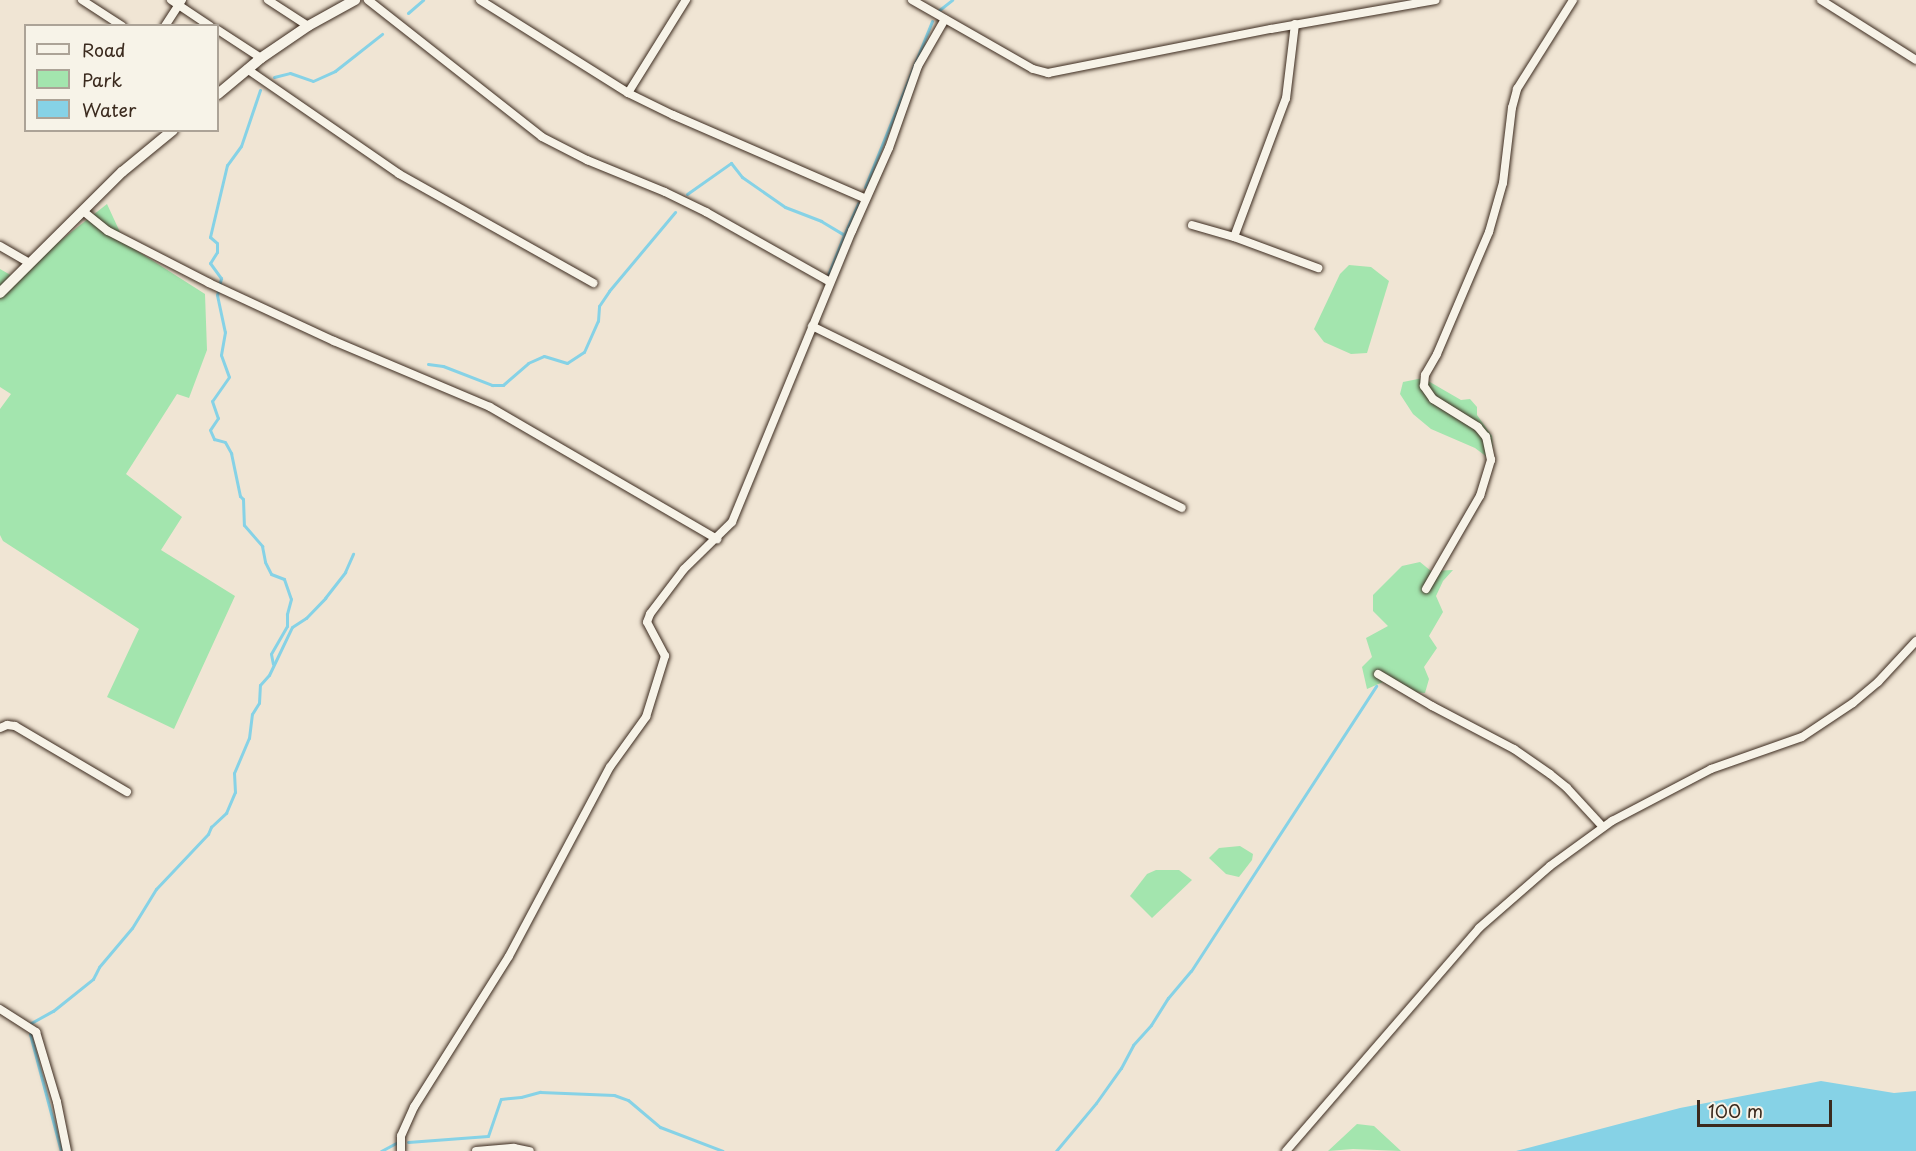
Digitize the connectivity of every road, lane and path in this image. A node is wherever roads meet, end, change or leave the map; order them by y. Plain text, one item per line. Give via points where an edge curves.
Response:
1 (82, 0) edge
2 (171, 0) edge
3 (268, 0) edge
4 (355, 0) edge
5 (368, 0) edge
6 (480, 0) edge
7 (686, 0) edge
8 (912, 0) edge
9 (1435, 0) edge
10 (1573, 0) edge
11 (1821, 0) edge
12 (180, 3) edge
13 (945, 19) junction
14 (119, 24) edge
15 (166, 24) edge
16 (207, 24) edge
17 (1296, 24) junction
18 (308, 26) junction
19 (219, 31) edge
20 (261, 58) junction
21 (1916, 60) edge
22 (247, 69) junction
23 (219, 93) edge
24 (628, 93) junction
25 (171, 132) edge
26 (866, 198) junction
27 (83, 211) junction
28 (1192, 225) dead end
29 (1234, 237) junction
30 (0, 246) edge
31 (29, 263) junction
32 (1318, 268) dead end
33 (830, 282) junction
34 (593, 283) dead end
35 (0, 293) edge
36 (812, 326) junction
37 (1182, 508) dead end
38 (717, 539) junction
39 (1426, 589) dead end
40 (1916, 641) edge
41 (1378, 674) dead end
42 (0, 728) edge
43 (127, 792) dead end
44 (1604, 827) junction
45 (0, 1009) edge
46 (67, 1151) edge
47 (401, 1151) edge
48 (476, 1151) edge
49 (530, 1151) edge
50 (1286, 1151) edge

1 - 14 street
2 - 12 street
3 - 18 street
4 - 18 street
5 - 33 street via 542,137 706,212
6 - 24 street
7 - 24 street
8 - 13 street
9 - 17 street
10 - 39 street via 1517,89 1503,183 1489,232 1425,375 1424,386 1433,399 1462,415 1486,437 1491,460 1475,506
11 - 21 street
12 - 15 street
12 - 16 street
13 - 17 street via 1048,74
13 - 26 street via 918,66 889,148
17 - 29 street via 1286,98
18 - 20 street
19 - 20 street
20 - 22 street
22 - 23 street
22 - 34 street via 399,174
24 - 26 street
25 - 27 street
26 - 33 street
27 - 31 street
27 - 38 street via 108,231 209,283 490,407
28 - 29 street
29 - 32 street
30 - 31 street
31 - 35 street
33 - 36 street
36 - 37 street
36 - 38 street via 732,522
38 - 47 street via 684,569 650,614 647,622 665,656 646,717 610,767 509,956 414,1107 401,1136
40 - 44 street via 1853,704 1802,737 1711,769
41 - 44 street via 1514,749 1567,788
42 - 43 street via 15,726
44 - 50 street via 1550,866 1479,928
45 - 46 street via 36,1032
48 - 49 street

